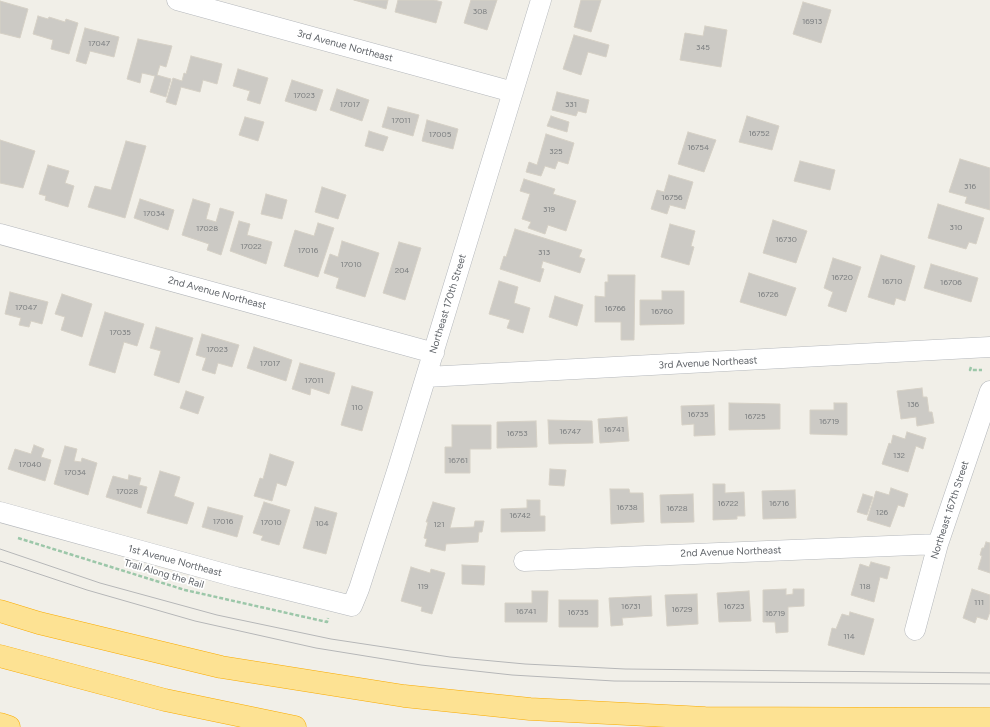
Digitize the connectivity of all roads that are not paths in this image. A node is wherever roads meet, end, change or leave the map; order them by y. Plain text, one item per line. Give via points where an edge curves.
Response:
1 (177, 0) edge
2 (542, 0) edge
3 (513, 92) junction
4 (0, 234) edge
5 (990, 347) edge
6 (434, 353) junction
7 (426, 377) junction
8 (990, 391) edge
9 (0, 512) edge
10 (938, 544) junction
11 (524, 561) dead end
12 (352, 606) joint
13 (0, 611) edge
14 (916, 630) dead end
15 (0, 656) edge
16 (990, 720) edge
17 (0, 725) edge
18 (3, 727) edge
19 (9, 727) edge
20 (295, 727) edge

1 - 3 street, 3rd Avenue Northeast
2 - 3 street, Northeast 170th Street
3 - 6 street, Northeast 170th Street
4 - 6 street, 2nd Avenue Northeast
5 - 7 street, 3rd Avenue Northeast
6 - 7 street, Northeast 170th Street
7 - 12 street, Northeast 170th Street via 369,560
8 - 10 street, Northeast 167th Street
9 - 12 street, 1st Avenue Northeast
10 - 11 street, 2nd Avenue Northeast
10 - 14 street, Northeast 167th Street
13 - 16 highway via 221,667 404,696 530,709 705,718
15 - 20 highway via 165,700
17 - 18 highway
17 - 19 highway

